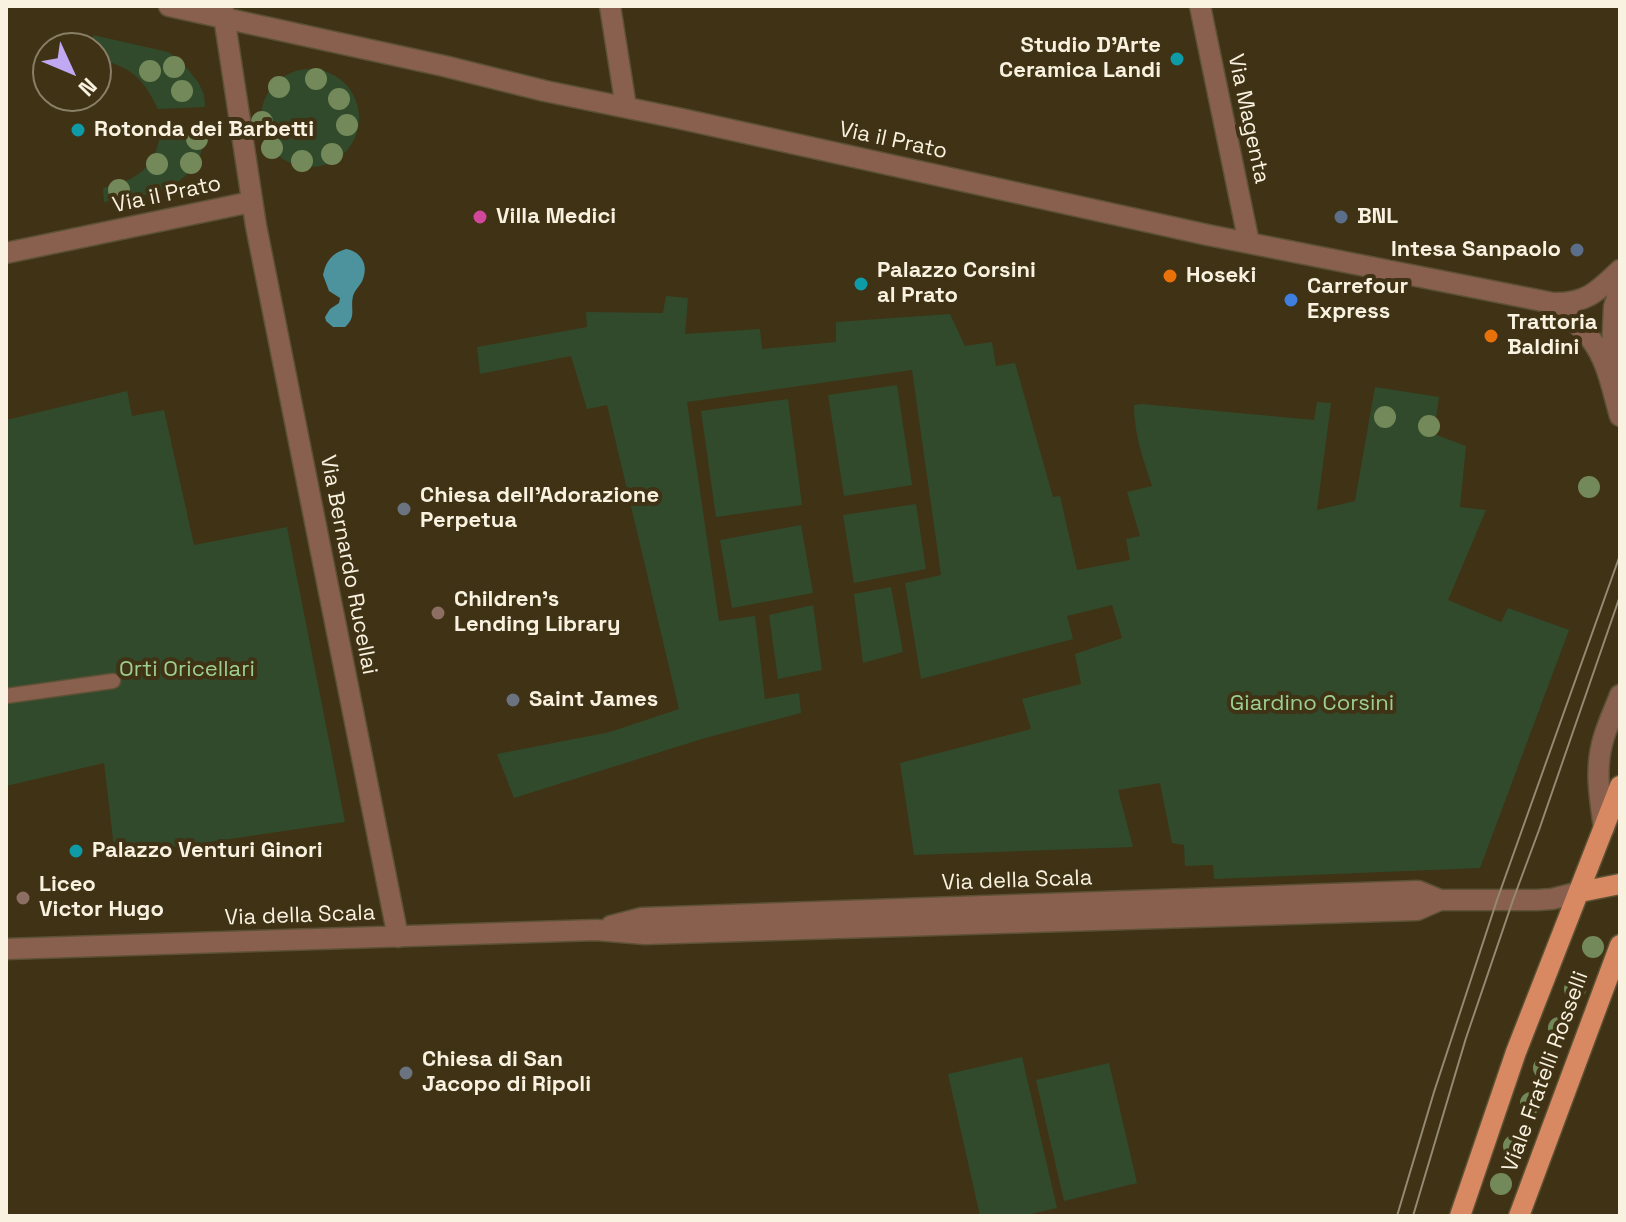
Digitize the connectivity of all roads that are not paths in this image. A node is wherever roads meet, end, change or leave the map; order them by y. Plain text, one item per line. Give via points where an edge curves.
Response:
1 (169, 6) edge
2 (610, 6) edge
3 (1200, 6) edge
4 (223, 12) edge
5 (626, 107) junction
6 (251, 202) junction
7 (1249, 243) junction
8 (6, 253) edge
9 (1620, 270) edge
10 (1620, 288) edge
11 (1553, 303) junction
12 (1611, 380) junction
13 (1620, 416) edge
14 (113, 681) dead end
15 (1620, 695) edge
16 (6, 696) edge
17 (1620, 786) edge
18 (1604, 828) junction
19 (1620, 884) edge
20 (1580, 892) junction
21 (398, 937) junction
22 (1620, 945) edge
23 (6, 949) edge
24 (1460, 1216) edge
25 (1519, 1216) edge

1 - 4 street, Via il Prato
2 - 5 street
3 - 7 street, Via Magenta
4 - 5 street, Via il Prato
4 - 6 street, Via il Prato
5 - 7 street, Via il Prato
6 - 8 street, Via il Prato
6 - 21 street, Via Bernardo Rucellai
7 - 11 street, Via il Prato
9 - 11 street via 1585,299
10 - 12 street via 1614,307
11 - 12 street via 1588,336
12 - 13 street
14 - 16 lane
15 - 18 street via 1600,756
17 - 18 main road
18 - 20 main road
19 - 20 main road
20 - 21 street, Via della Scala via 1537,900 1440,900 1417,910
20 - 24 main road via 1516,1052
21 - 23 street, Via della Scala
22 - 25 main road, Viale Fratelli Rosselli

